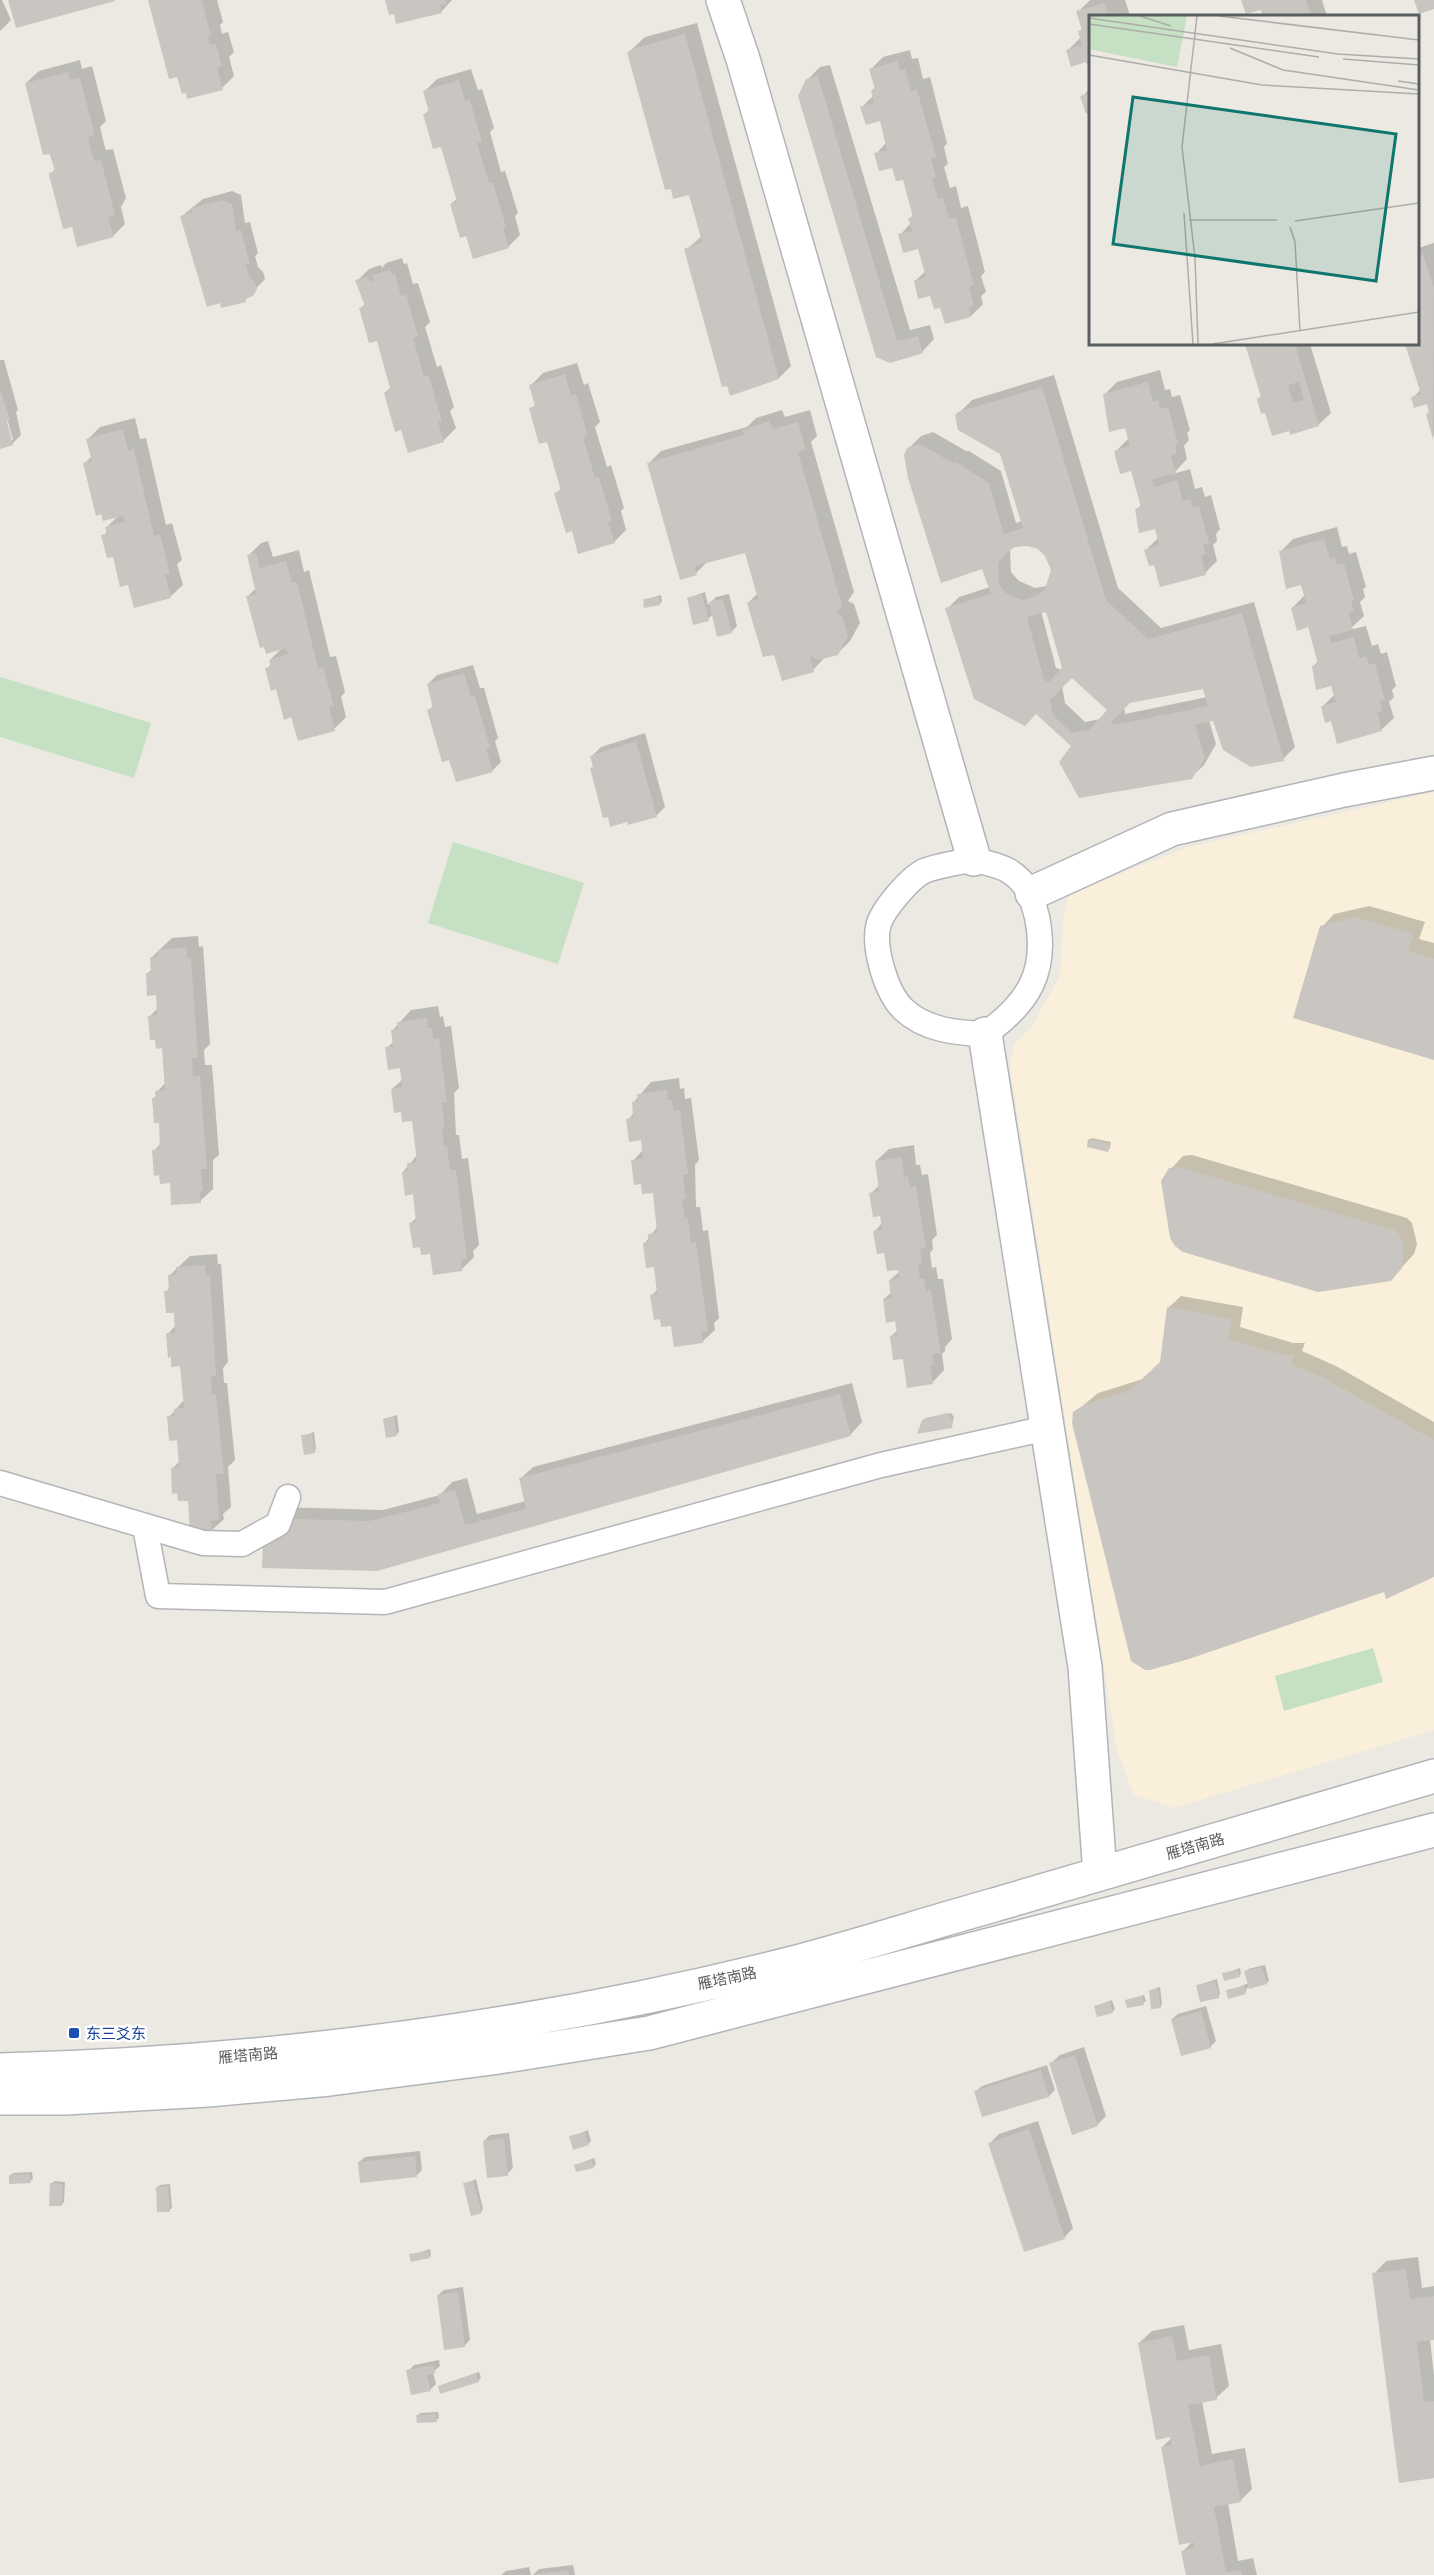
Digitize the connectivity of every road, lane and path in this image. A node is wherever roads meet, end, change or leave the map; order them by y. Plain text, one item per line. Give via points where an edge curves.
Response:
1 (723, 0) edge
2 (1434, 773) edge
3 (974, 860) junction
4 (1032, 893) junction
5 (985, 1034) junction
6 (1047, 1428) junction
7 (0, 1483) edge
8 (288, 1497) dead end
9 (145, 1527) junction
10 (1434, 1776) edge
11 (1434, 1830) edge
12 (1100, 1874) junction
13 (0, 2070) edge
14 (0, 2098) edge

1 - 3 main road
2 - 4 main road via 1172,829
3 - 4 street via 1009,871
3 - 5 street via 923,872 897,894 879,923 878,959 902,1008 921,1022 953,1033
4 - 5 street via 1041,957 1032,983 1015,1010
5 - 6 main road
6 - 9 street via 881,1465 385,1602 158,1596
6 - 12 main road via 1085,1667
7 - 9 street
8 - 9 street via 278,1524 242,1544 202,1543
10 - 12 main road, 雁塔南路
11 - 14 main road, 雁塔南路 via 649,2033 525,2054 330,2079 208,2090
12 - 13 main road, 雁塔南路 via 789,1964 602,2005 415,2037 309,2050

